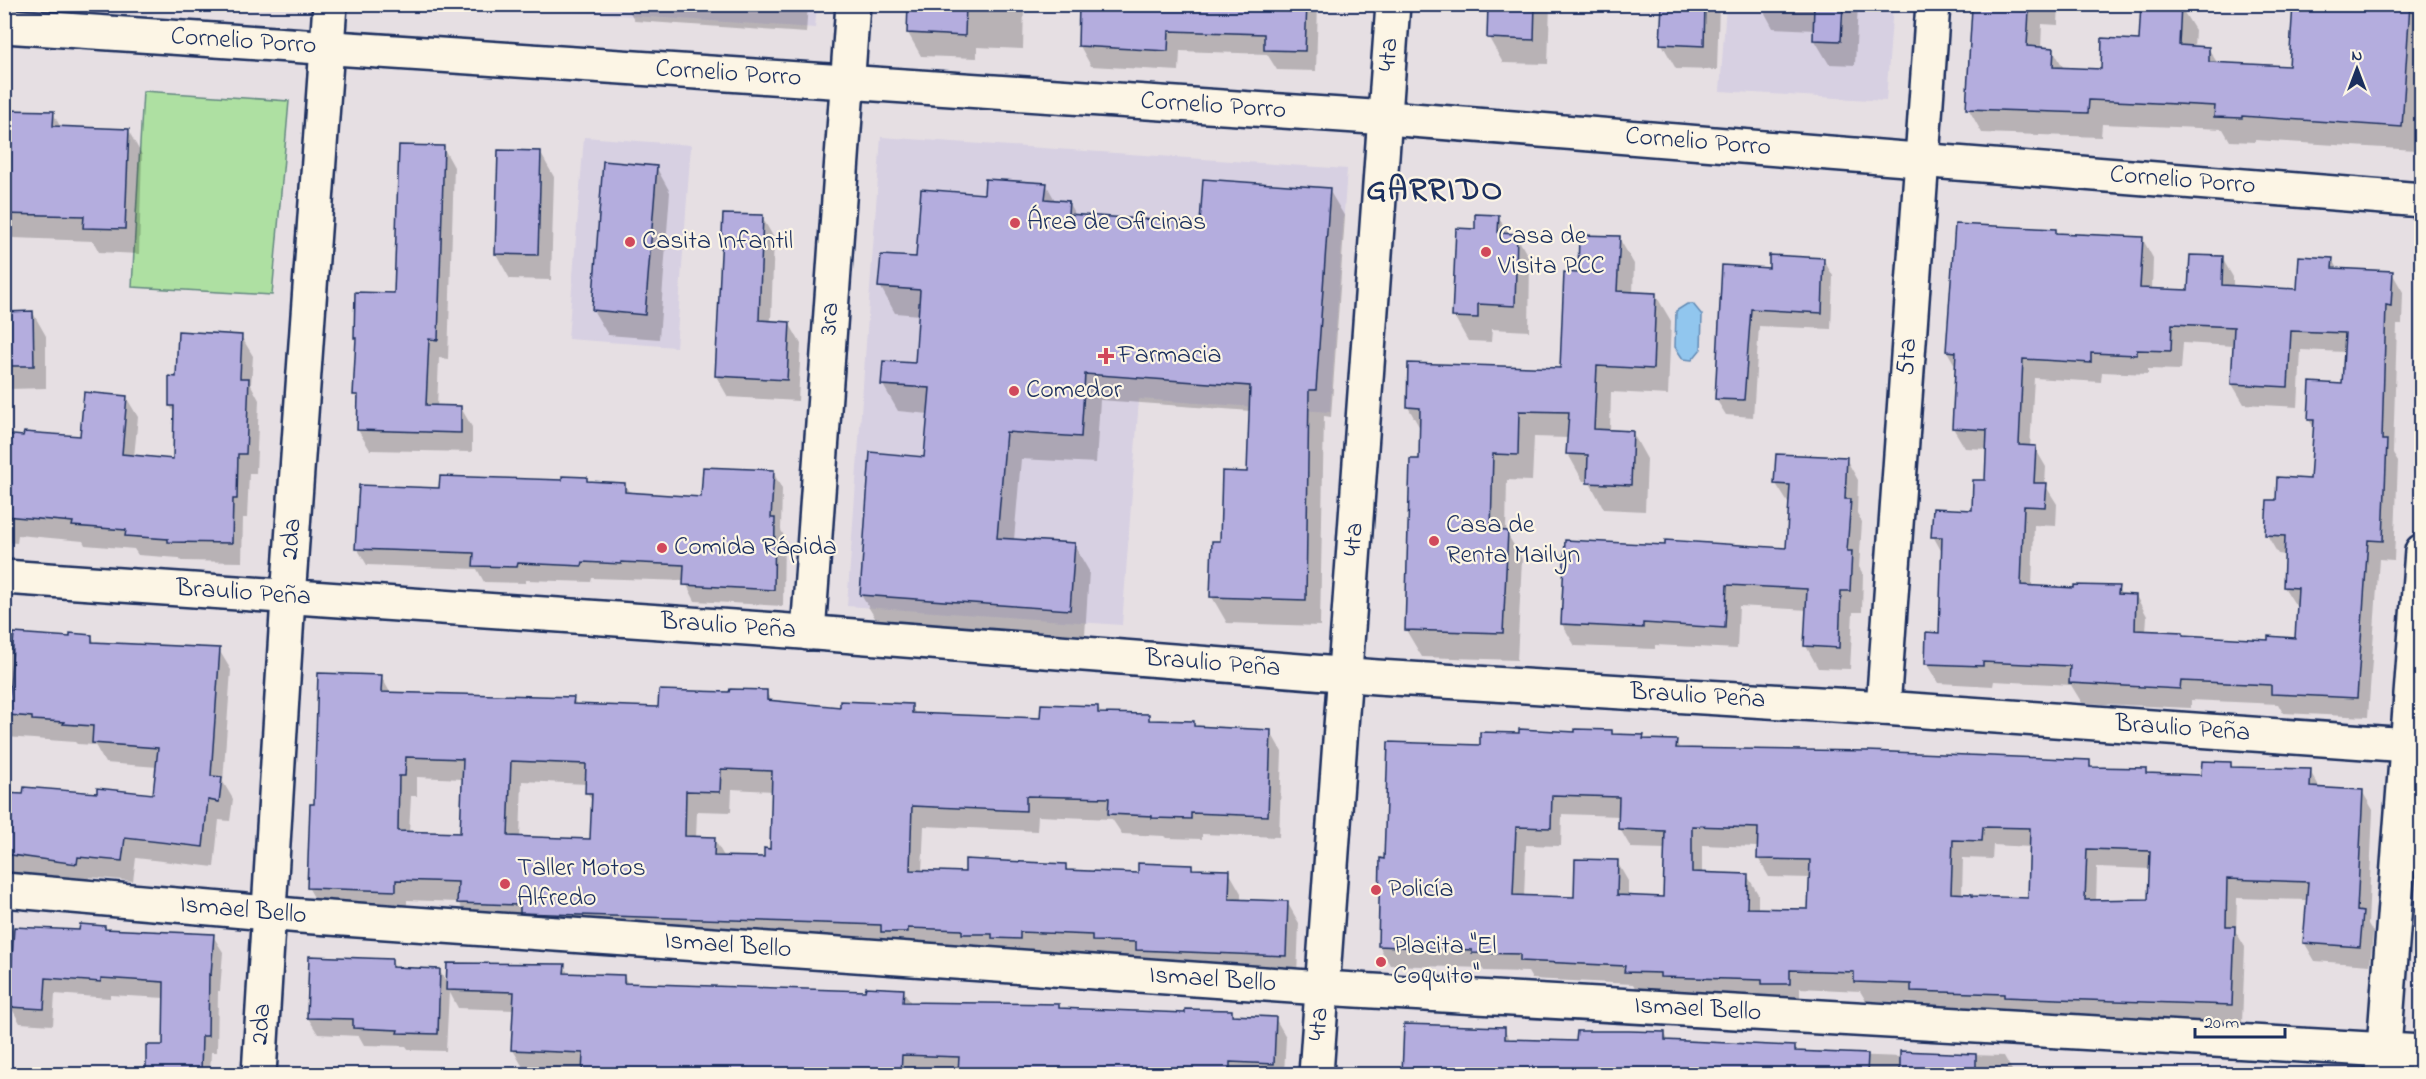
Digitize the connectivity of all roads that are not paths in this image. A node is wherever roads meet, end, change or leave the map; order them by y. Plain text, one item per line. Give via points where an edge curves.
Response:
1 (330, 4) edge
2 (853, 4) edge
3 (1394, 4) edge
4 (1933, 4) edge
5 (4, 26) edge
6 (327, 47) junction
7 (848, 83) junction
8 (1387, 118) junction
9 (1921, 162) junction
10 (2421, 200) edge
11 (2421, 551) edge
12 (4, 577) edge
13 (288, 598) junction
14 (808, 633) junction
15 (1345, 674) junction
16 (1883, 708) junction
17 (2414, 746) edge
18 (4, 890) edge
19 (268, 913) junction
20 (1322, 988) junction
21 (2421, 1052) edge
22 (2382, 1062) edge
23 (259, 1074) edge
24 (1316, 1074) edge

1 - 6 street, 2da
2 - 7 street, 3ra
3 - 8 street, 4ta
4 - 9 street, 5ta
5 - 6 street, Cornelio Porro
6 - 7 street, Cornelio Porro
6 - 13 street, 2da
7 - 8 street, Cornelio Porro
7 - 14 street, 3ra
8 - 9 street, Cornelio Porro
8 - 15 street, 4ta
9 - 10 street, Cornelio Porro
9 - 16 street, 5ta
11 - 17 street
12 - 13 street, Braulio Peña
13 - 14 street, Braulio Peña
13 - 19 street, 2da
14 - 15 street, Braulio Peña
15 - 16 street, Braulio Peña
15 - 20 street, 4ta
16 - 17 street, Braulio Peña
17 - 22 street
18 - 19 street, Ismael Bello
19 - 20 street, Ismael Bello
19 - 23 street, 2da
20 - 22 street, Ismael Bello
20 - 24 street, 4ta
21 - 22 street, Ismael Bello

